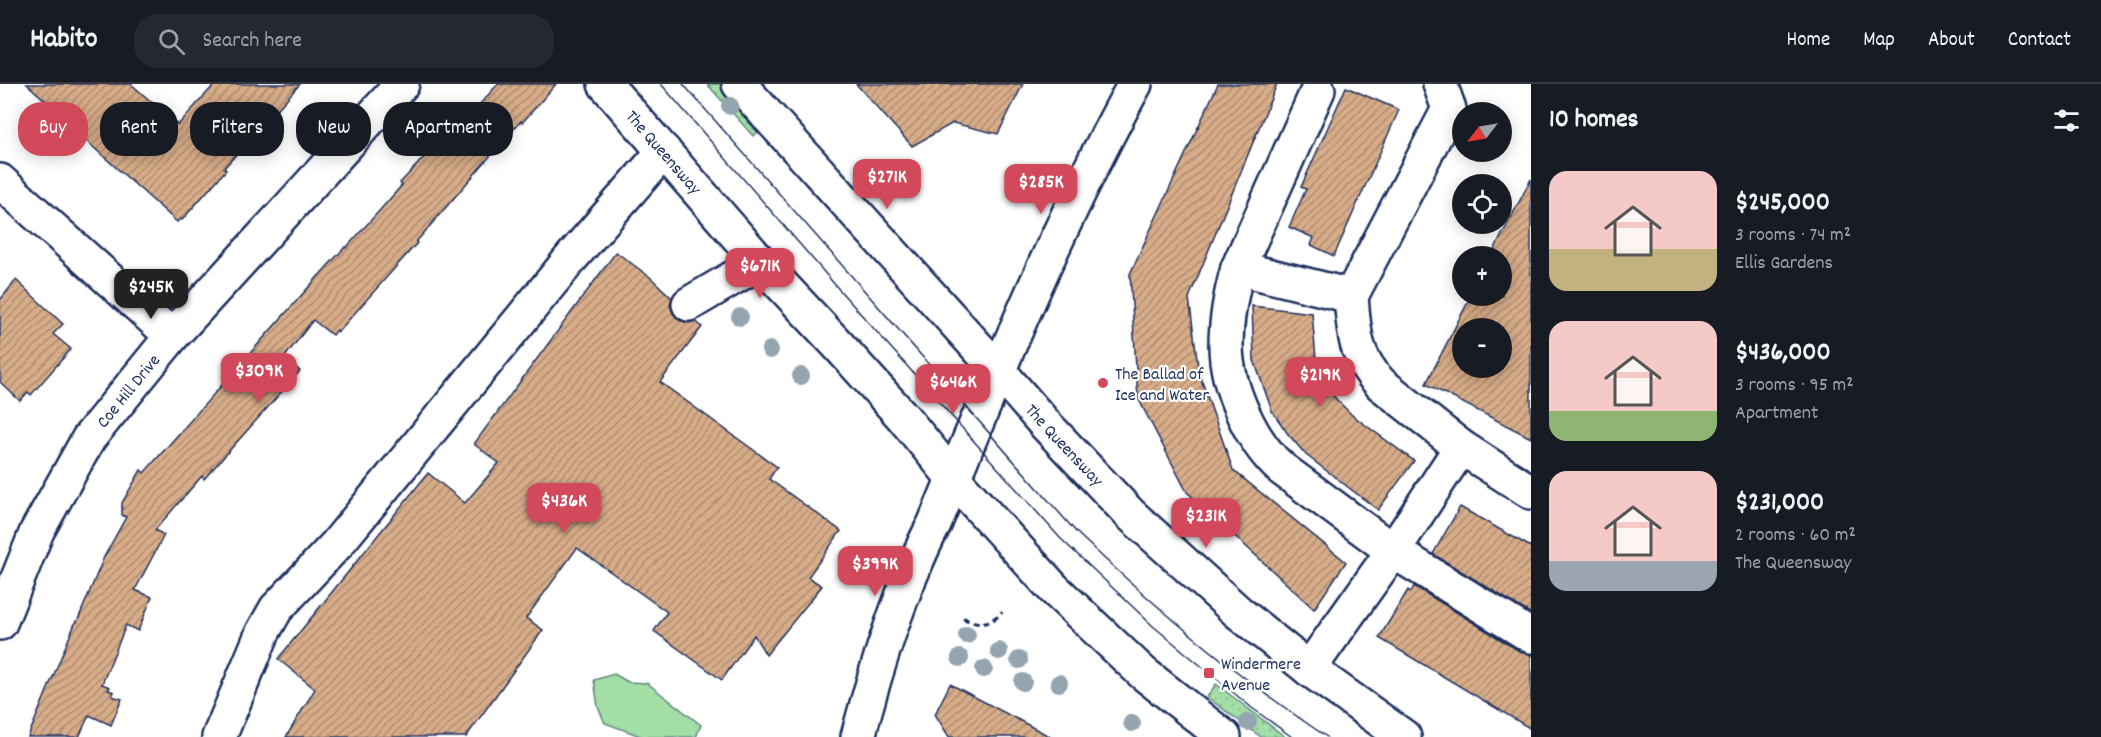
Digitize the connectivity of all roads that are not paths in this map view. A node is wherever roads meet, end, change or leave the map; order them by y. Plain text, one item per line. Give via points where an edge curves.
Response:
1 (402, 84) edge
2 (605, 84) edge
3 (739, 84) edge
4 (1135, 84) edge
5 (1440, 84) edge
6 (1318, 90) dead end
7 (664, 151) junction
8 (0, 181) edge
9 (760, 262) junction
10 (1238, 268) junction
11 (1351, 296) junction
12 (689, 303) dead end
13 (172, 336) junction
14 (999, 370) junction
15 (1461, 447) junction
16 (954, 479) junction
17 (1531, 492) edge
18 (1393, 551) junction
19 (0, 623) edge
20 (1531, 636) edge
21 (1309, 669) junction
22 (219, 737) edge
23 (858, 737) edge
24 (1224, 737) edge
25 (1404, 737) edge

1 - 13 main road, Coe Hill Drive
2 - 7 main road, The Queensway
3 - 14 main road, The Queensway
4 - 14 main road via 1106,136
5 - 11 main road via 1449,109
6 - 10 main road
7 - 9 main road, The Queensway
7 - 22 main road via 337,544 276,609
8 - 13 main road
9 - 12 main road
9 - 16 main road, The Queensway via 896,409
10 - 11 main road
10 - 18 main road via 1227,324 1227,367 1246,419 1269,458
11 - 15 main road via 1356,345 1370,372
13 - 19 main road, Coe Hill Drive via 89,438 37,531
14 - 16 main road
14 - 21 main road, The Queensway via 1130,514 1238,612
15 - 17 main road
15 - 18 main road
16 - 23 main road via 900,602 874,675
16 - 24 main road, The Queensway via 1054,589 1134,665
18 - 20 main road
18 - 21 main road
21 - 25 main road, The Queensway

